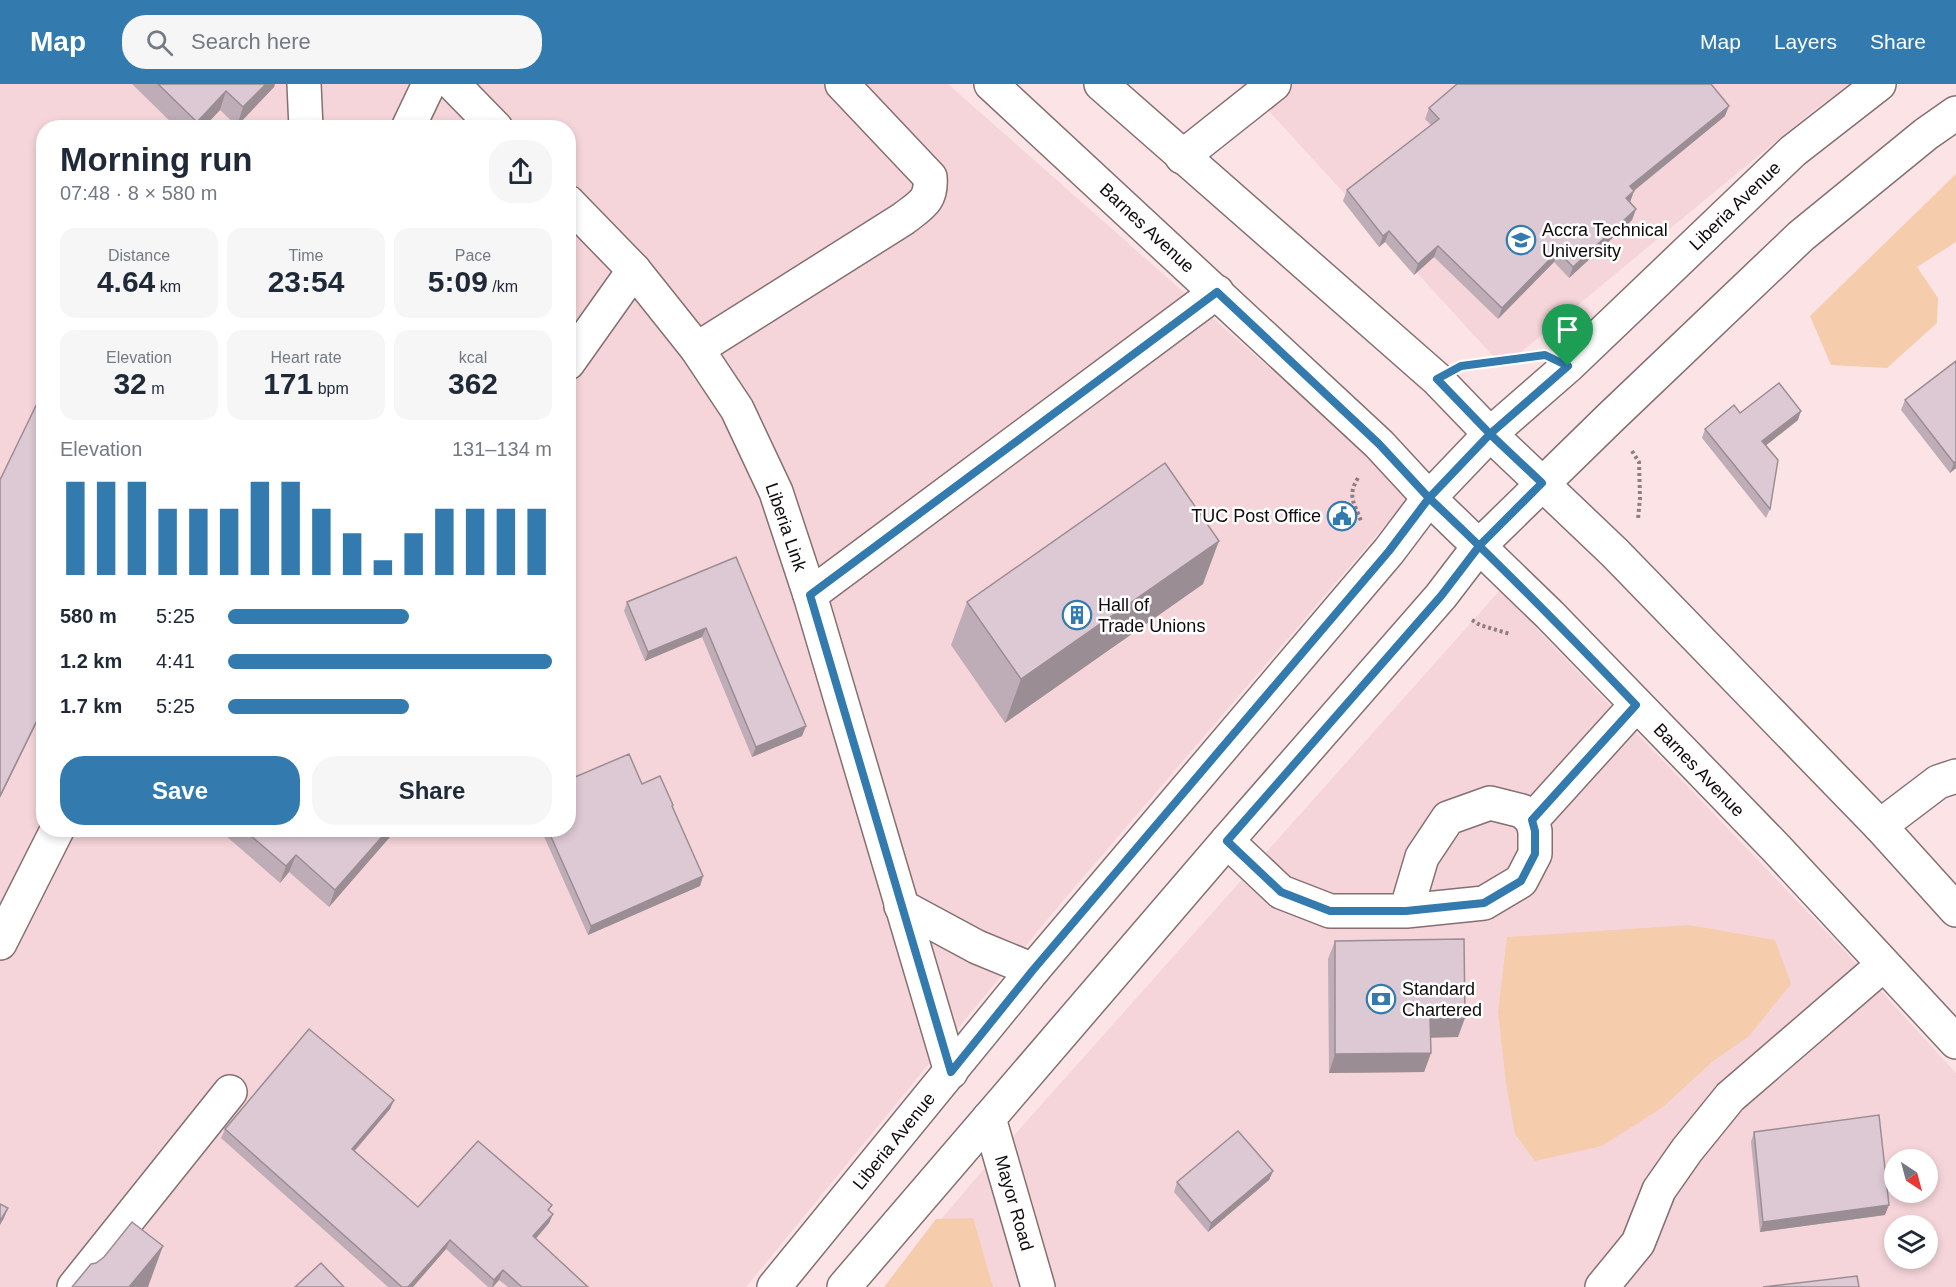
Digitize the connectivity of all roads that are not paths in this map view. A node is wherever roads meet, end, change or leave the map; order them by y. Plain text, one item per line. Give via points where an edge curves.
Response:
1 (304, 84) edge
2 (429, 84) edge
3 (453, 84) edge
4 (842, 84) edge
5 (991, 84) edge
6 (1101, 84) edge
7 (1274, 84) edge
8 (1879, 84) edge
9 (1956, 113) edge
10 (306, 120) edge
11 (412, 120) edge
12 (488, 120) edge
13 (1182, 157) junction
14 (576, 210) edge
15 (634, 270) junction
16 (1217, 292) junction
17 (697, 349) junction
18 (576, 352) edge
19 (1490, 434) junction
20 (1542, 483) junction
21 (1429, 498) junction
22 (1480, 545) junction
23 (810, 595) junction
24 (1636, 705) junction
25 (1956, 776) edge
26 (1532, 820) junction
27 (1880, 826) junction
28 (53, 837) edge
29 (1227, 841) junction
30 (901, 906) junction
31 (1956, 910) edge
32 (1406, 911) junction
33 (0, 943) edge
34 (1883, 965) junction
35 (1033, 970) junction
36 (1956, 1042) edge
37 (951, 1072) junction
38 (230, 1092) dead end
39 (989, 1118) junction
40 (74, 1287) edge
41 (774, 1287) edge
42 (844, 1287) edge
43 (1038, 1287) edge
44 (1602, 1287) edge

1 - 10 main road
2 - 11 main road
3 - 12 main road
4 - 17 main road via 930,177 931,191 925,202
5 - 16 main road, Barnes Avenue
6 - 13 main road
7 - 13 main road
8 - 19 main road, Liberia Avenue via 1793,151 1568,366
9 - 20 main road via 1801,236
13 - 19 main road via 1437,379
14 - 15 main road, Liberia Link
15 - 17 main road, Liberia Link
15 - 18 main road
16 - 21 main road, Barnes Avenue via 1379,444
16 - 23 main road
17 - 23 main road, Liberia Link via 737,409 776,492
19 - 20 main road
19 - 21 main road, Liberia Avenue
20 - 22 main road
20 - 27 main road
21 - 22 main road, Barnes Avenue
21 - 35 main road, Liberia Avenue via 1389,551
22 - 24 main road, Barnes Avenue
22 - 29 main road via 1441,596
23 - 30 main road, Liberia Link
24 - 26 main road
24 - 34 main road, Barnes Avenue via 1776,848
25 - 27 main road via 1938,782
26 - 32 main road via 1535,854 1521,881 1484,903
26 - 32 main road via 1522,811 1490,803 1448,818 1422,857
27 - 31 main road
28 - 33 main road
29 - 32 main road via 1281,892 1330,911
29 - 39 main road
30 - 35 main road via 977,947
30 - 37 main road, Liberia Link
34 - 36 main road, Barnes Avenue
34 - 44 main road via 1730,1097 1659,1190 1638,1243
35 - 37 main road, Liberia Avenue
37 - 41 main road, Liberia Avenue
38 - 40 main road
39 - 42 main road
39 - 43 main road, Mayor Road

